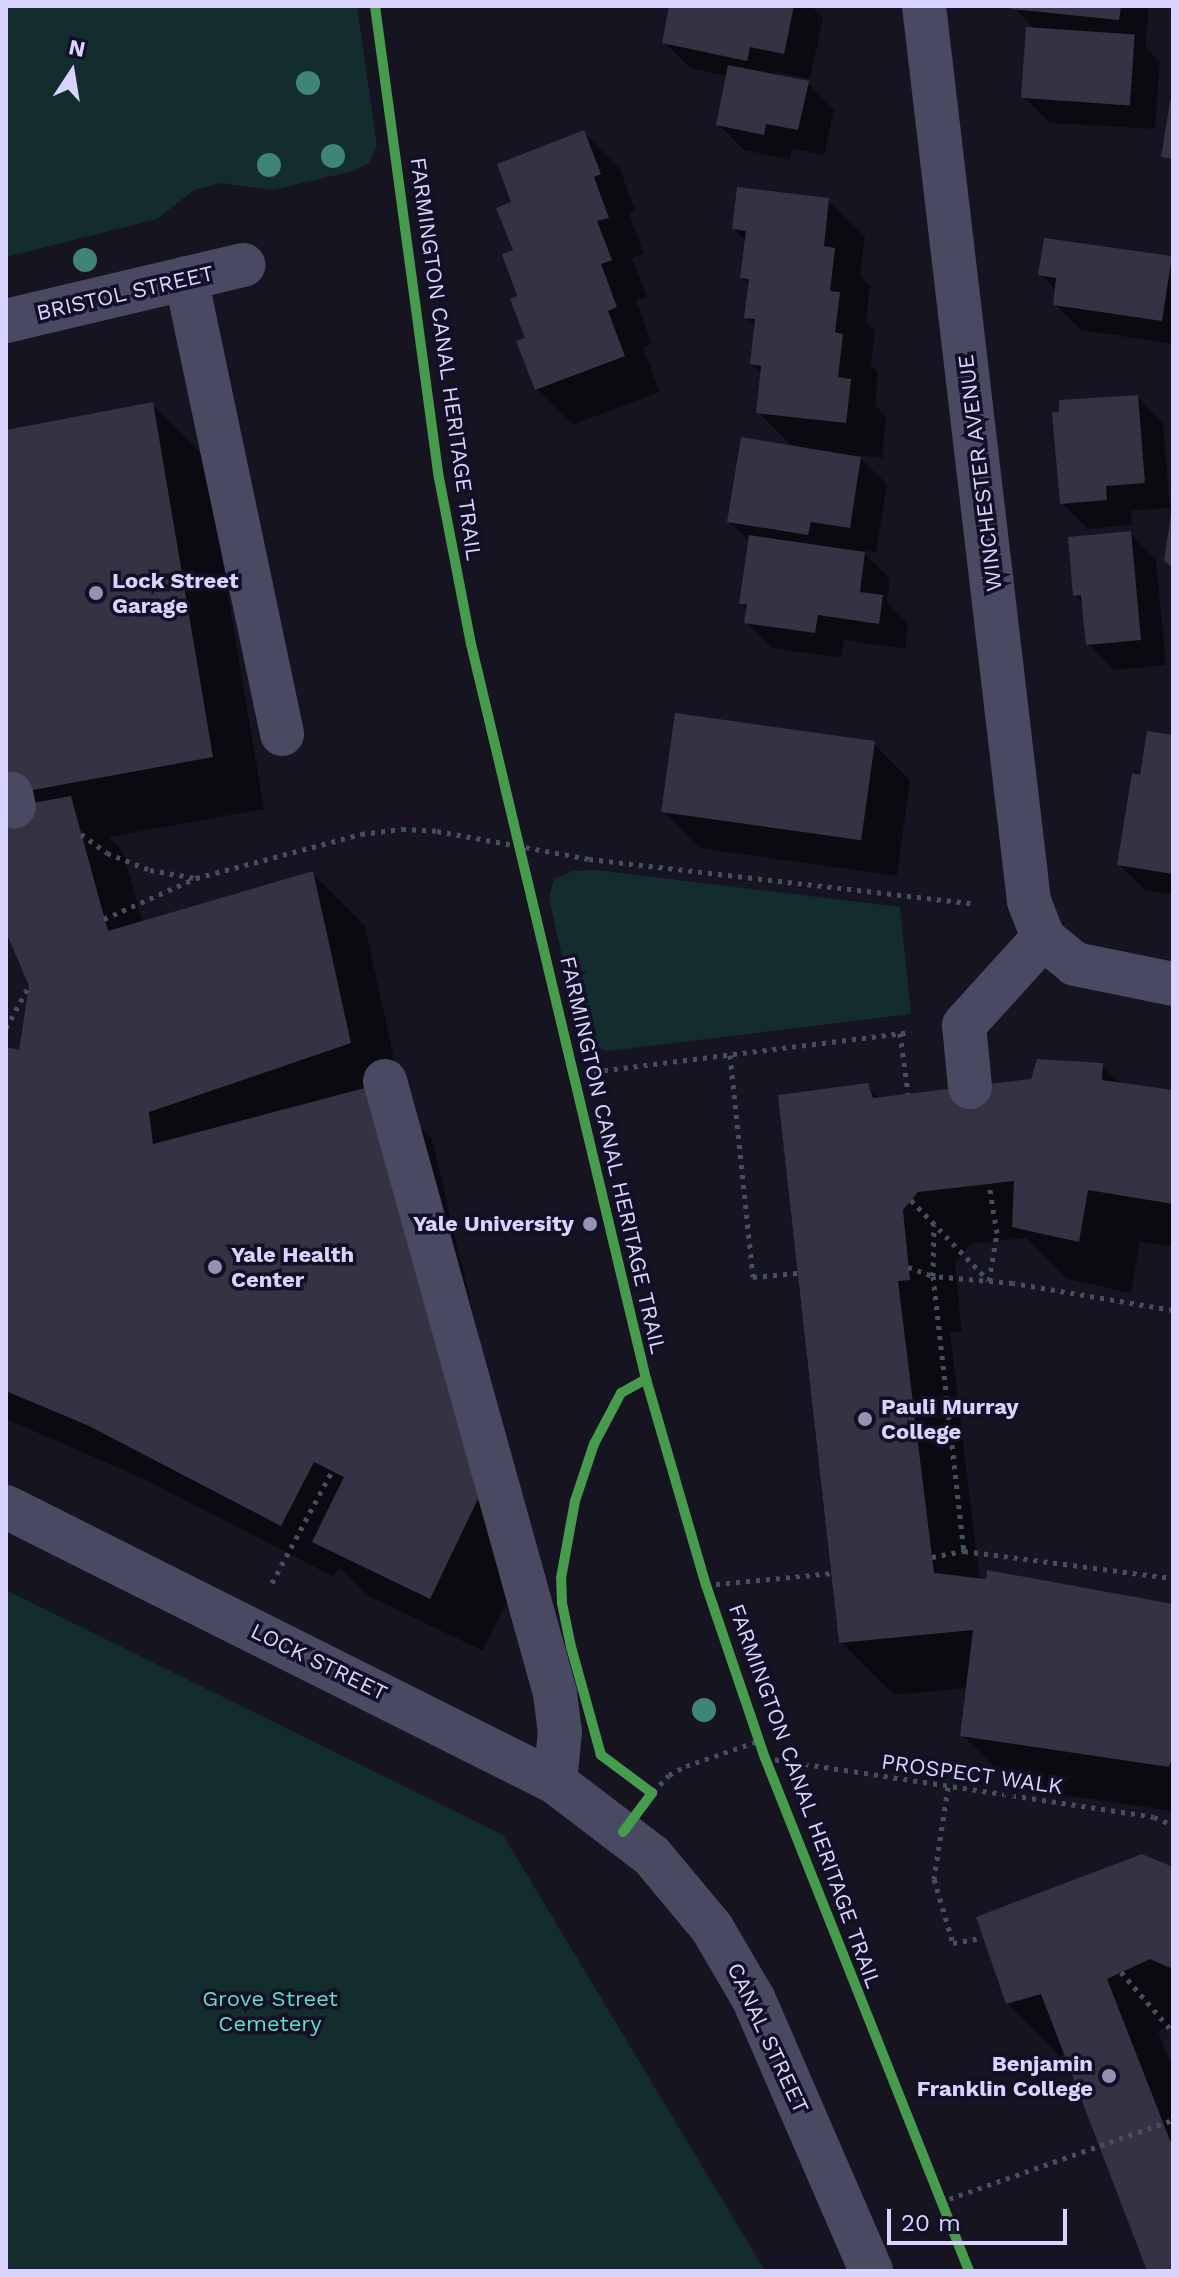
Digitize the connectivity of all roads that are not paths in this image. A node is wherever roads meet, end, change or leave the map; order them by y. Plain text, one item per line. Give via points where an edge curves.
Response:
1 (924, 6) edge
2 (243, 265) dead end
3 (186, 278) junction
4 (6, 321) edge
5 (282, 734) dead end
6 (1043, 938) junction
7 (1173, 984) edge
8 (385, 1081) dead end
9 (970, 1087) dead end
10 (6, 1507) edge
11 (555, 1782) junction
12 (623, 1832) joint
13 (871, 2271) edge

1 - 6 street, WINCHESTER AVENUE via 1029,901
2 - 3 street, BRISTOL STREET
3 - 4 street, BRISTOL STREET
3 - 5 street
6 - 7 street via 1075,964
6 - 9 street via 964,1025
8 - 11 street via 555,1693 560,1731
10 - 11 street, LOCK STREET
11 - 12 street, LOCK STREET
12 - 13 street, CANAL STREET via 679,1883 733,1961

